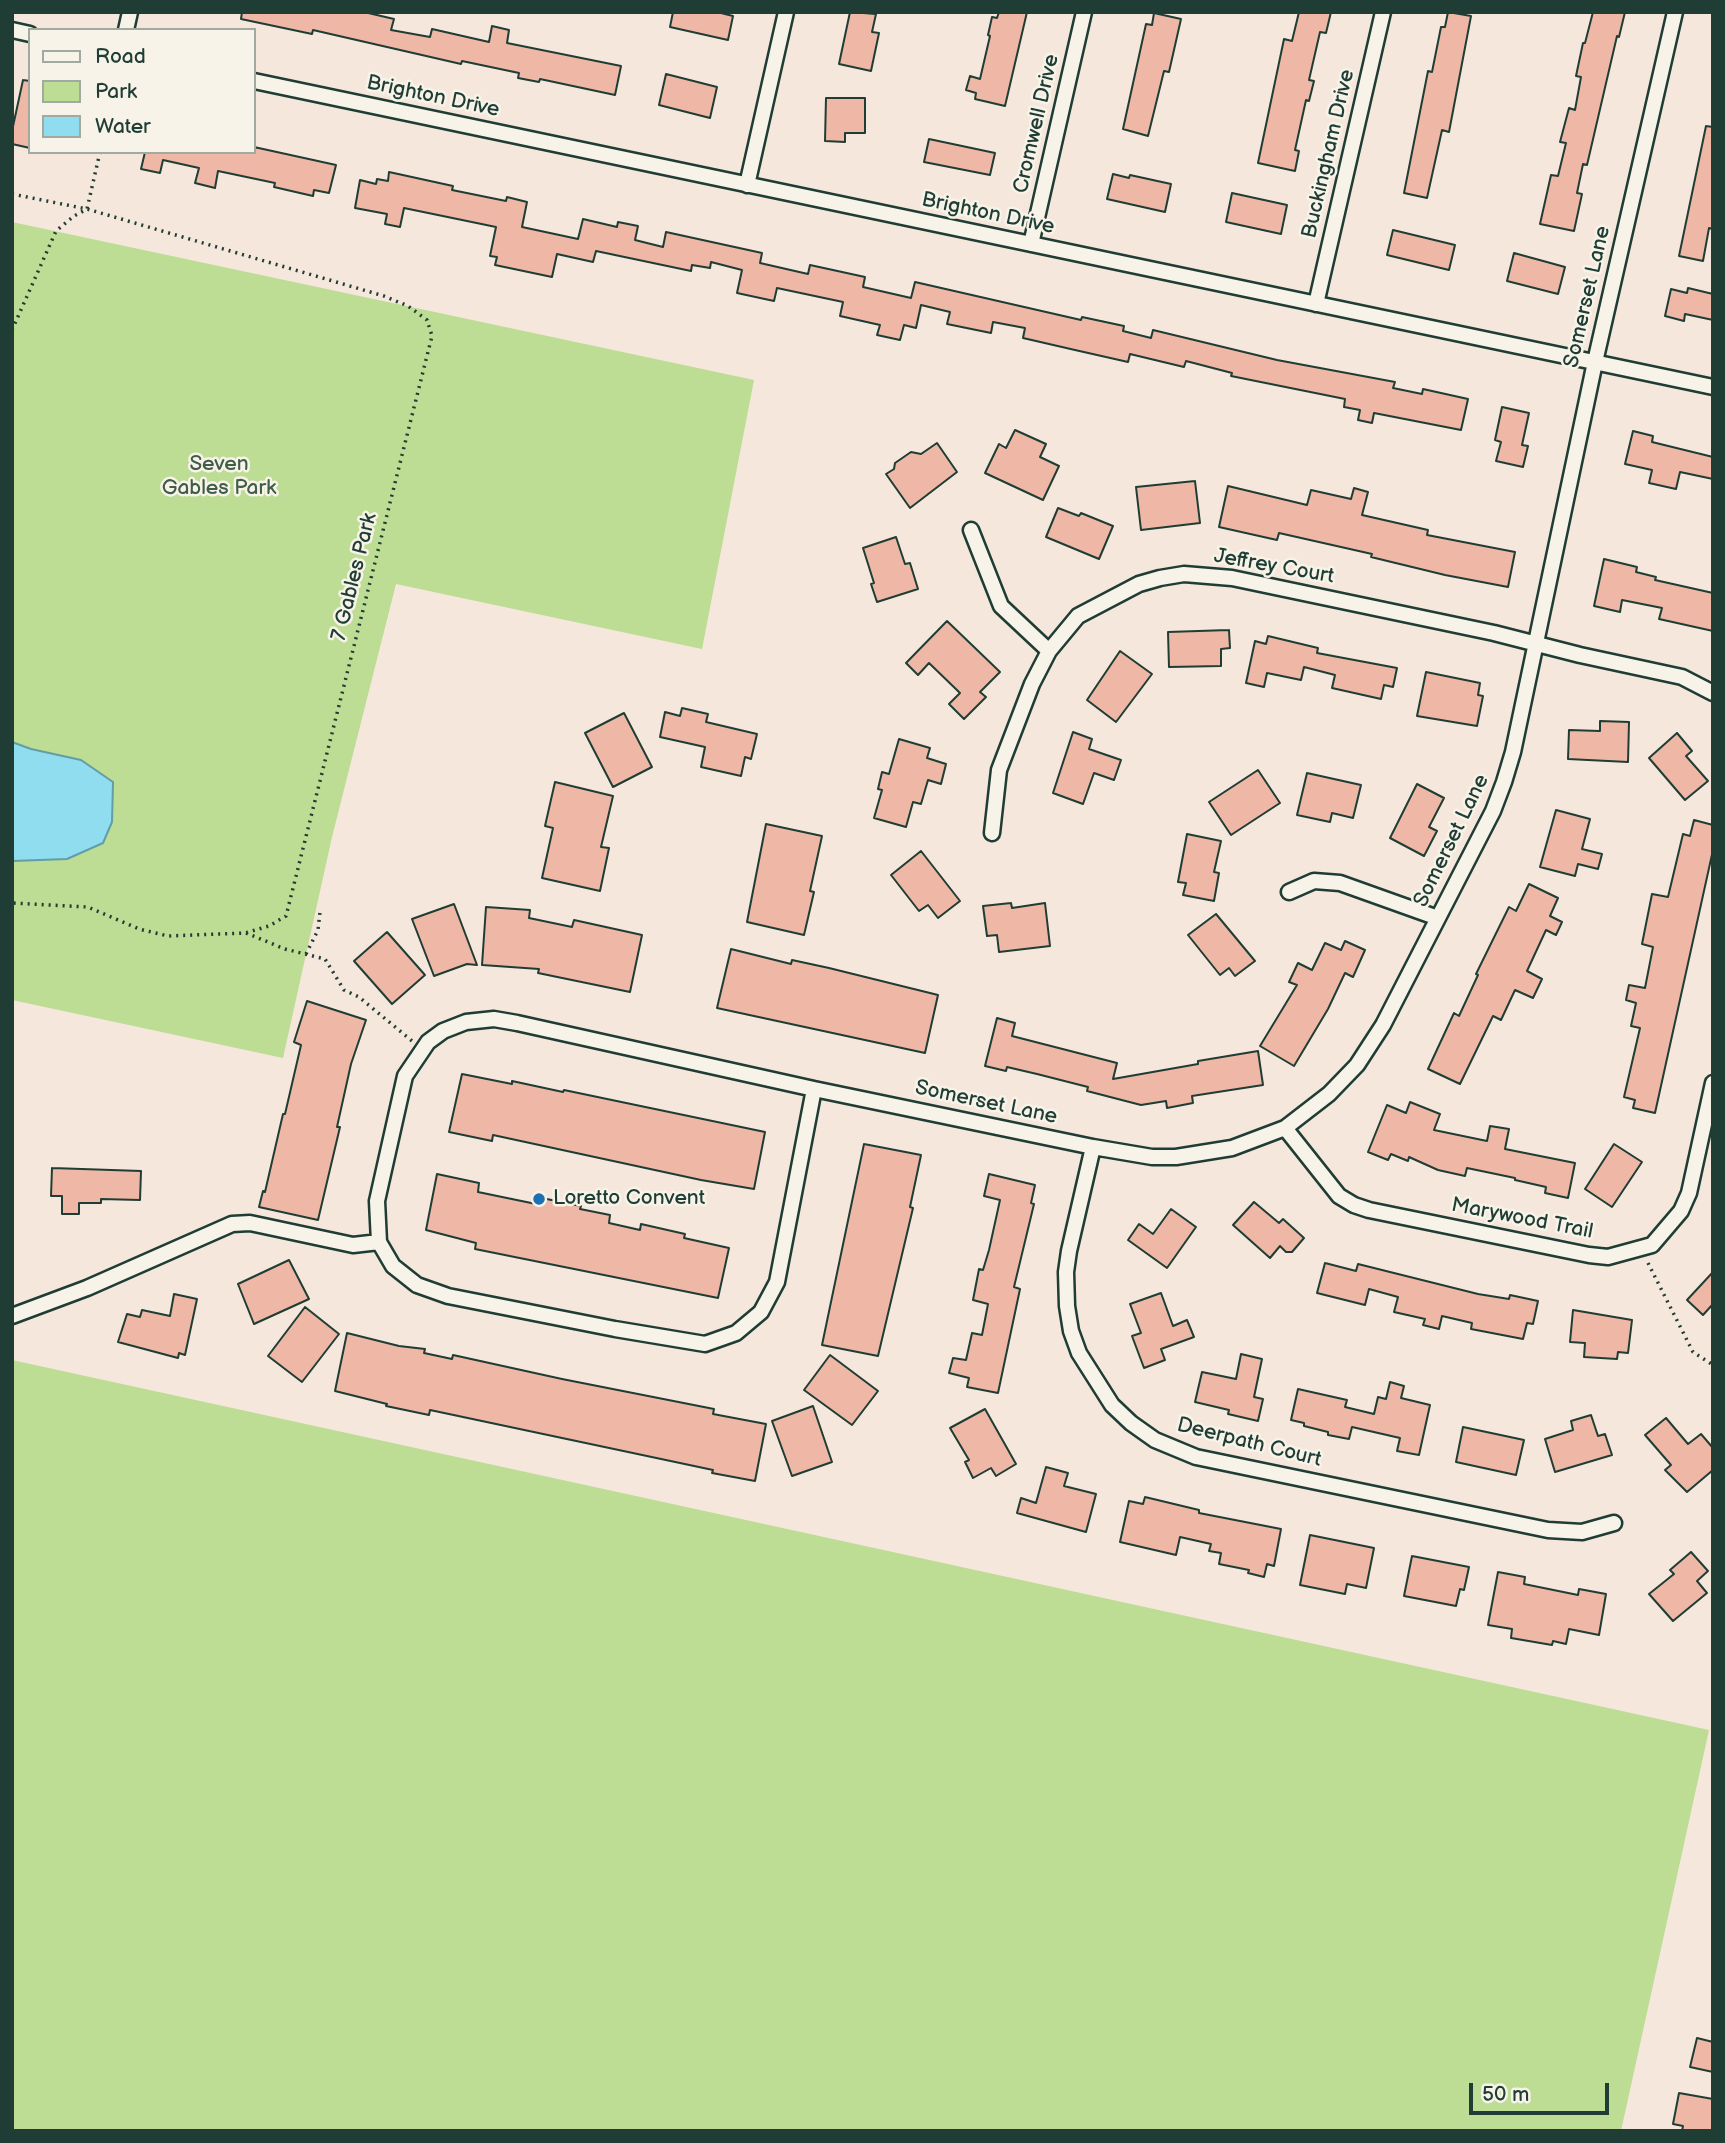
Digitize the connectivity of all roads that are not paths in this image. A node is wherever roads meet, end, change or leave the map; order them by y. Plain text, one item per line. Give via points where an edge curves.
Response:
1 (786, 12) edge
2 (1084, 12) edge
3 (1383, 12) edge
4 (1675, 12) edge
5 (256, 81) edge
6 (747, 185) junction
7 (1031, 244) junction
8 (1316, 304) junction
9 (1595, 362) junction
10 (1713, 387) edge
11 (971, 530) dead end
12 (1536, 644) junction
13 (1049, 651) junction
14 (1713, 693) edge
15 (992, 832) dead end
16 (1289, 892) dead end
17 (1438, 918) junction
18 (1713, 1083) edge
19 (814, 1088) junction
20 (1285, 1128) junction
21 (1093, 1147) junction
22 (379, 1242) junction
23 (12, 1316) edge
24 (1614, 1523) dead end

1 - 6 street
2 - 7 street, Cromwell Drive
3 - 8 street, Buckingham Drive
4 - 9 street, Somerset Lane
5 - 6 street, Brighton Drive
6 - 7 street, Brighton Drive
7 - 8 street, Brighton Drive
8 - 9 street, Brighton Drive
9 - 10 street, Brighton Drive
9 - 12 street, Somerset Lane
11 - 13 street via 1001,606
12 - 13 street, Jeffrey Court via 1231,578 1184,574 1139,584 1079,616
12 - 14 street via 1682,677
12 - 17 street, Somerset Lane via 1504,782
13 - 15 street, Jeffrey Court via 999,771
16 - 17 street via 1314,881 1340,883
17 - 20 street, Somerset Lane via 1357,1065
18 - 20 street, Marywood Trail via 1681,1211 1652,1245 1608,1256 1362,1207 1339,1196
19 - 21 street, Somerset Lane
19 - 22 street, Somerset Lane via 494,1019 466,1022 443,1031 421,1049 405,1076 377,1201
19 - 22 street via 777,1282 761,1312 736,1333 705,1343 448,1296 417,1285 393,1266
20 - 21 street, Somerset Lane via 1232,1149 1177,1157
21 - 24 street, Deerpath Court via 1069,1251 1067,1306 1079,1353 1112,1405 1131,1423 1155,1440 1196,1457 1548,1530 1582,1532
22 - 23 street via 353,1245 250,1223 232,1224

